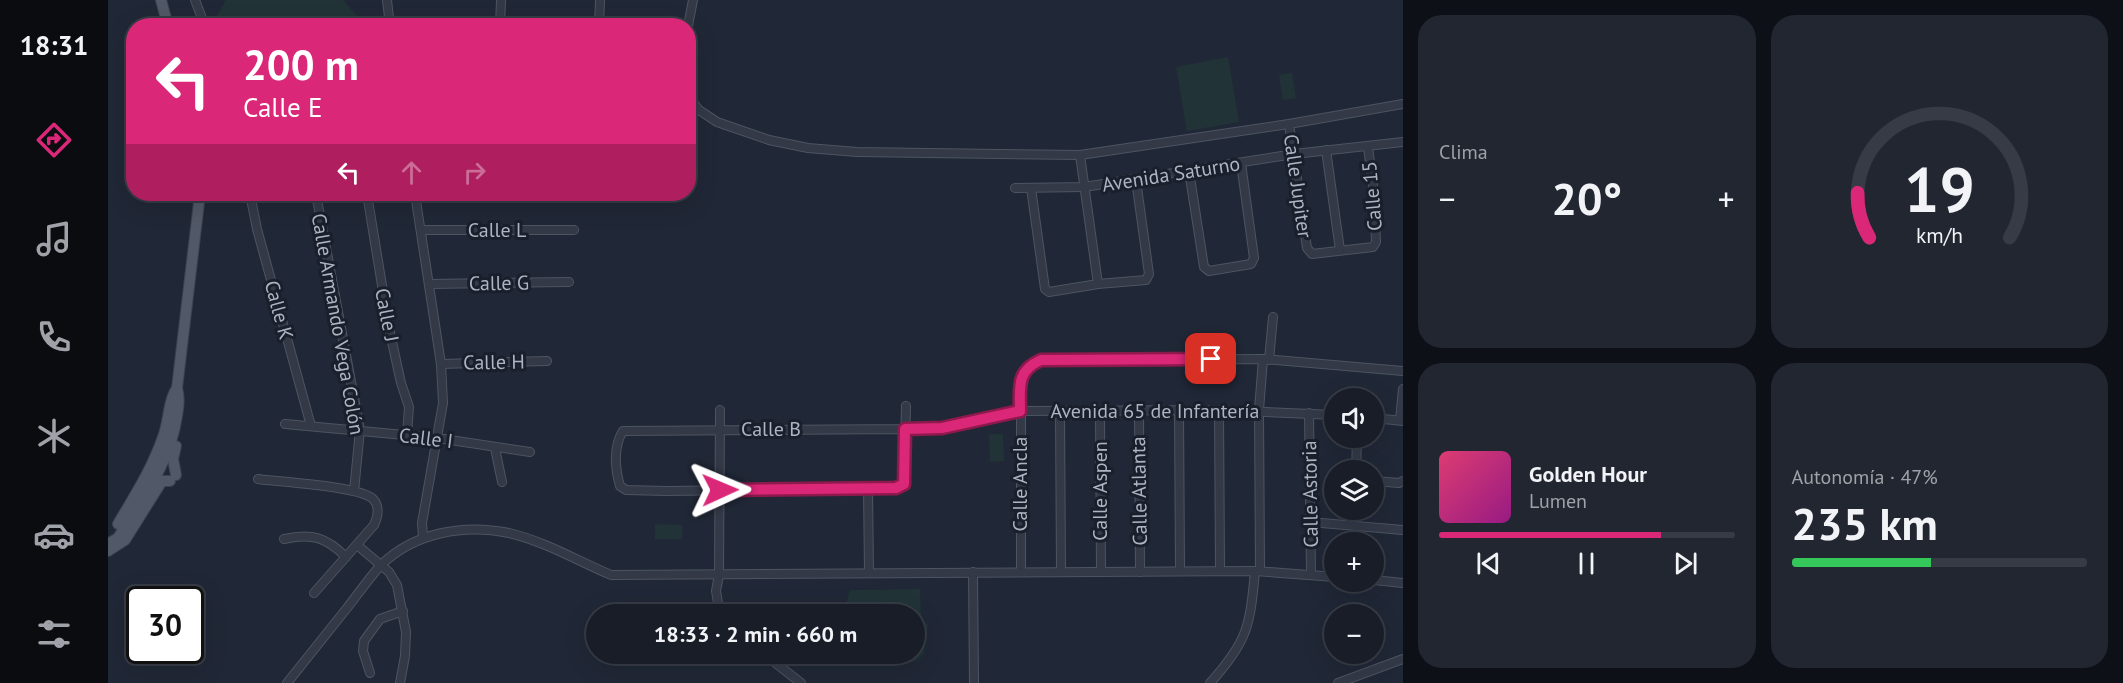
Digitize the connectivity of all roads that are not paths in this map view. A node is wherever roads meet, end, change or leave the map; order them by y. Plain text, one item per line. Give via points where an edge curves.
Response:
1 (161, 0) edge
2 (195, 0) edge
3 (387, 0) edge
4 (501, 0) edge
5 (600, 0) edge
6 (693, 0) edge
7 (166, 18) edge
8 (202, 18) edge
9 (389, 18) edge
10 (500, 18) edge
11 (599, 18) edge
12 (690, 18) edge
13 (1403, 104) edge
14 (696, 106) edge
15 (1289, 124) junction
16 (1403, 142) edge
17 (1368, 147) junction
18 (1326, 150) junction
19 (1294, 154) junction
20 (1080, 155) junction
21 (1241, 163) junction
22 (1189, 171) junction
23 (1136, 180) junction
24 (1084, 187) junction
25 (1015, 188) dead end
26 (1031, 188) junction
27 (199, 201) edge
28 (251, 201) edge
29 (317, 201) edge
30 (368, 201) edge
31 (416, 201) edge
32 (421, 230) junction
33 (574, 230) dead end
34 (1340, 250) junction
35 (569, 282) dead end
36 (429, 284) junction
37 (1098, 285) junction
38 (1273, 317) dead end
39 (1266, 359) junction
40 (547, 361) dead end
41 (441, 364) junction
42 (1403, 371) edge
43 (177, 388) junction
44 (1403, 389) edge
45 (906, 406) dead end
46 (720, 410) dead end
47 (1060, 410) junction
48 (1138, 410) junction
49 (1179, 410) junction
50 (1220, 410) junction
51 (1259, 410) junction
52 (1020, 411) junction
53 (1100, 411) junction
54 (1309, 413) junction
55 (1324, 414) edge
56 (1384, 419) edge
57 (1402, 420) edge
58 (285, 424) dead end
59 (311, 426) junction
60 (175, 429) junction
61 (720, 429) junction
62 (905, 429) junction
63 (360, 430) junction
64 (408, 435) junction
65 (437, 438) junction
66 (495, 447) junction
67 (530, 452) dead end
68 (258, 479) dead end
69 (1403, 481) edge
70 (502, 482) dead end
71 (1384, 482) edge
72 (868, 488) junction
73 (720, 490) junction
74 (354, 491) junction
75 (1310, 522) junction
76 (1403, 530) edge
77 (423, 538) junction
78 (284, 539) dead end
79 (357, 545) junction
80 (109, 547) edge
81 (346, 557) junction
82 (381, 566) junction
83 (1180, 571) junction
84 (1220, 571) junction
85 (1257, 571) junction
86 (973, 572) junction
87 (1021, 572) junction
88 (1061, 572) junction
89 (1101, 572) junction
90 (1140, 572) junction
91 (869, 573) junction
92 (719, 575) junction
93 (1311, 575) junction
94 (1324, 576) edge
95 (1384, 581) edge
96 (1403, 583) edge
97 (314, 593) dead end
98 (718, 604) edge
99 (403, 611) junction
100 (1403, 659) edge
101 (777, 664) edge
102 (370, 673) dead end
103 (287, 683) edge
104 (400, 683) edge
105 (801, 683) edge
106 (974, 683) edge
107 (1210, 683) edge
108 (1338, 683) edge

1 - 7 main road
2 - 8 street
3 - 9 street
4 - 10 street
5 - 11 street
6 - 12 street
13 - 15 street
14 - 20 street via 717,122 769,140 808,148 857,153
15 - 19 street, Calle Jupiter
15 - 20 street
16 - 17 street, Avenida Saturno
17 - 18 street, Avenida Saturno
17 - 34 street, Calle 15 via 1376,242 1373,247
18 - 19 street, Avenida Saturno
18 - 34 street
19 - 21 street, Avenida Saturno
19 - 34 street, Calle Jupiter via 1307,248 1312,254
20 - 24 street
21 - 22 street, Avenida Saturno
21 - 22 street via 1254,258 1251,264 1209,271 1204,267
22 - 23 street, Avenida Saturno
23 - 24 street, Avenida Saturno
23 - 37 street via 1149,274 1146,280
24 - 26 street, Avenida Saturno
24 - 37 street
25 - 26 street, Avenida Saturno
26 - 37 street via 1045,289 1049,292
27 - 43 main road
28 - 59 street, Calle K
29 - 63 street, Calle Armando Vega Colón
30 - 64 street, Calle J via 389,328 409,407
31 - 32 street
32 - 33 street, Calle L
32 - 36 street
35 - 36 street, Calle G
36 - 41 street
38 - 39 street
39 - 42 street, Calle Ancla
39 - 51 street
39 - 52 street, Calle Ancla via 1041,360 1029,365 1021,376
40 - 41 street, Calle H
41 - 65 street via 443,403
43 - 60 main road via 180,396
43 - 80 main road via 151,468 112,534
44 - 57 street
45 - 62 street
46 - 61 street
47 - 52 street, Avenida 65 de Infantería
47 - 53 street, Avenida 65 de Infantería
47 - 88 street
48 - 49 street, Avenida 65 de Infantería
48 - 53 street, Avenida 65 de Infantería
48 - 90 street, Calle Atlanta
49 - 50 street, Avenida 65 de Infantería
49 - 83 street
50 - 51 street, Avenida 65 de Infantería
50 - 84 street
51 - 54 street, Avenida 65 de Infantería
51 - 85 street
52 - 62 street, Avenida 65 de Infantería via 942,428
52 - 87 street, Calle Ancla
53 - 89 street, Calle Aspen
54 - 55 street, Avenida 65 de Infantería
54 - 75 street, Calle Astoria
56 - 57 street
58 - 59 street, Calle I
59 - 63 street, Calle I
60 - 80 main road via 160,472
60 - 80 main road via 178,437 173,478 162,481 125,540
61 - 62 street, Calle B
61 - 73 street
61 - 73 street, Calle B via 622,431 617,441 617,475 620,486 626,490
62 - 72 street via 904,484 896,488
63 - 64 street, Calle I
63 - 74 street, Calle Armando Vega Colón
64 - 65 street, Calle I
65 - 66 street, Calle I
65 - 77 street via 422,523
66 - 67 street, Calle I
66 - 70 street
68 - 74 street
69 - 71 street
72 - 73 street
72 - 91 street
73 - 92 street
74 - 79 street via 372,498 378,512 374,525
75 - 76 street
75 - 93 street, Calle Astoria
77 - 82 street via 404,547
77 - 92 street via 450,531 510,534 611,575
78 - 81 street via 323,539
79 - 81 street
79 - 82 street
81 - 97 street
82 - 99 street via 393,577
82 - 103 street
83 - 84 street
83 - 90 street
84 - 85 street
85 - 93 street
85 - 107 street via 1245,636
86 - 87 street
86 - 91 street
86 - 106 street
87 - 88 street
88 - 89 street
89 - 90 street
91 - 92 street
92 - 98 street
93 - 94 street
95 - 96 street
99 - 102 street via 380,619 364,641
99 - 104 street via 406,644
100 - 108 street
101 - 105 street

